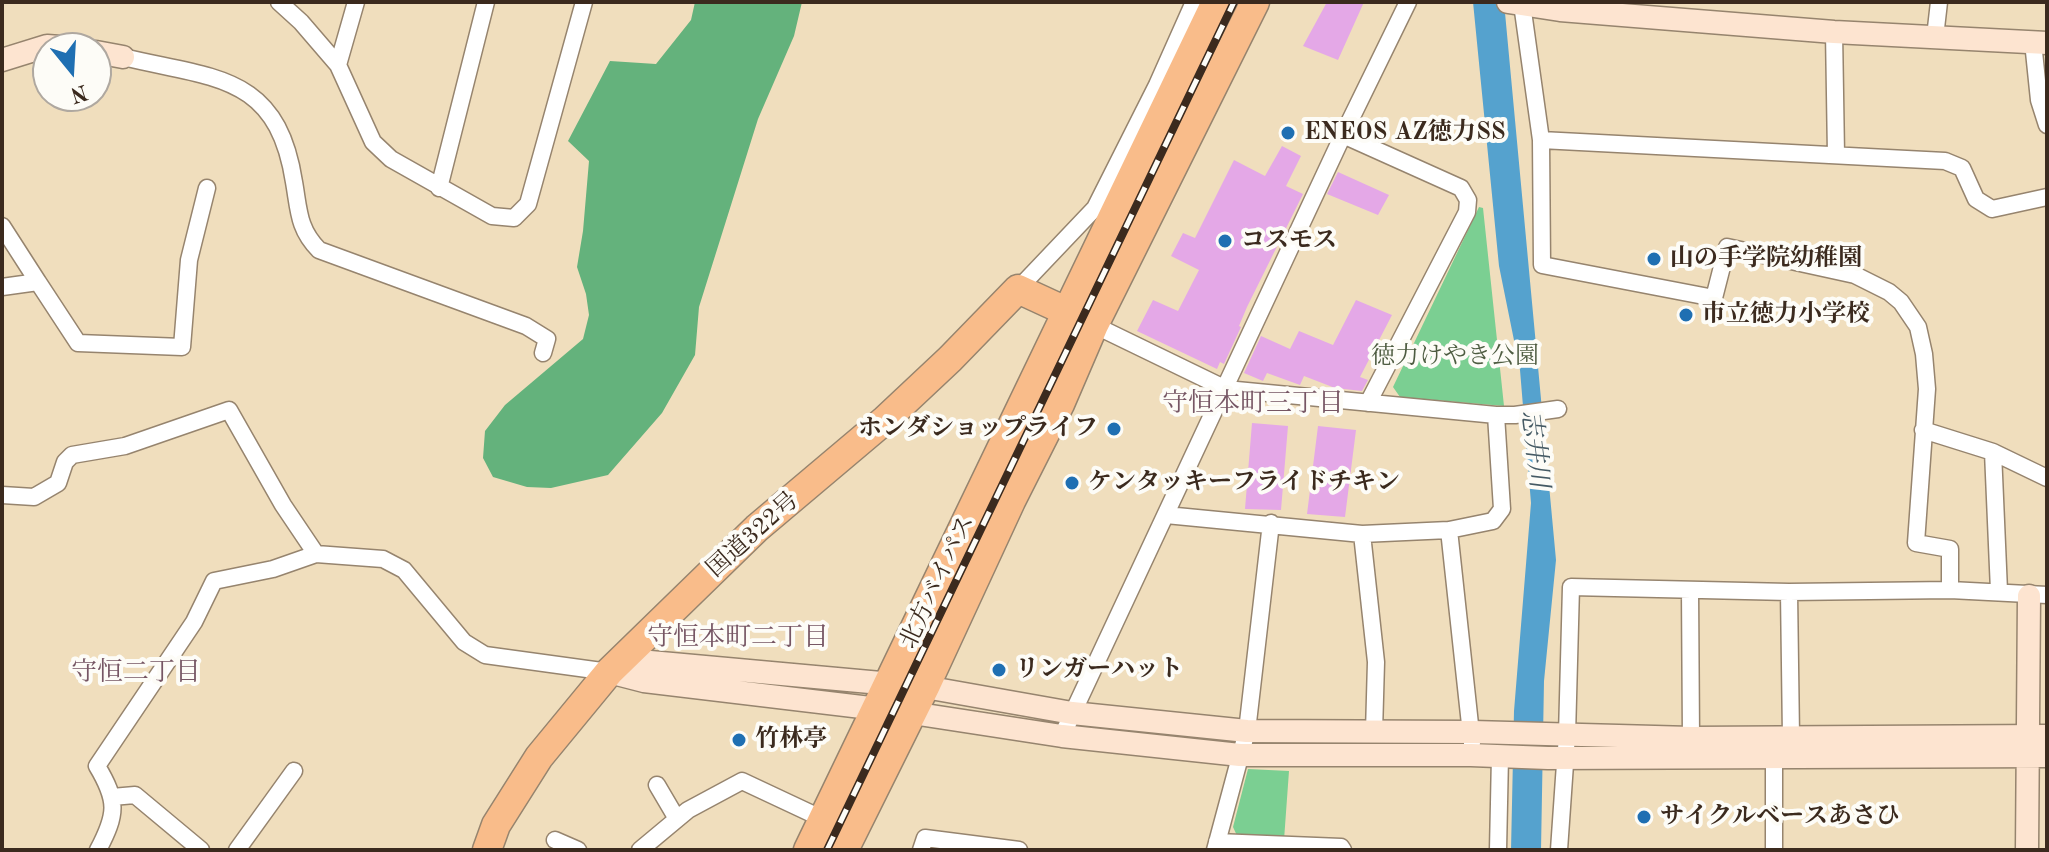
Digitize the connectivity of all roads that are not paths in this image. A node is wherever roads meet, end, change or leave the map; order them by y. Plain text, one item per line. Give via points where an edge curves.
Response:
1 (279, 2) edge
2 (356, 2) edge
3 (486, 2) edge
4 (584, 2) edge
5 (1194, 2) edge
6 (1216, 2) edge
7 (1255, 2) edge
8 (1408, 2) edge
9 (1939, 2) edge
10 (1515, 3) edge
11 (1560, 6) edge
12 (1658, 10) edge
13 (1834, 32) junction
14 (1935, 37) junction
15 (2040, 42) edge
16 (32, 51) edge
17 (112, 55) edge
18 (123, 57) joint
19 (2, 60) edge
20 (338, 65) junction
21 (2047, 125) edge
22 (1343, 135) junction
23 (1541, 140) junction
24 (1836, 155) junction
25 (207, 188) dead end
26 (439, 188) junction
27 (2047, 197) edge
28 (2, 226) edge
29 (38, 282) junction
30 (2, 287) edge
31 (1018, 289) junction
32 (1066, 312) junction
33 (1094, 325) junction
34 (543, 353) dead end
35 (1226, 389) junction
36 (1368, 403) junction
37 (1552, 409) dead end
38 (1496, 415) junction
39 (1923, 430) junction
40 (1993, 452) junction
41 (2047, 478) edge
42 (2, 495) edge
43 (1166, 515) junction
44 (1271, 523) junction
45 (1449, 530) junction
46 (1362, 534) junction
47 (316, 554) junction
48 (1690, 590) junction
49 (1950, 590) junction
50 (1999, 591) junction
51 (1789, 592) junction
52 (2038, 596) edge
53 (609, 672) junction
54 (890, 684) junction
55 (925, 687) junction
56 (874, 709) junction
57 (912, 713) junction
58 (1072, 713) junction
59 (1247, 731) junction
60 (1374, 732) junction
61 (1473, 732) junction
62 (1559, 734) junction
63 (1062, 736) junction
64 (1691, 738) junction
65 (1780, 744) junction
66 (2038, 746) edge
67 (1240, 755) junction
68 (1471, 755) junction
69 (1504, 756) junction
70 (1556, 758) junction
71 (294, 771) dead end
72 (657, 785) dead end
73 (112, 797) junction
74 (677, 819) junction
75 (823, 819) junction
76 (555, 840) dead end
77 (1216, 846) edge
78 (98, 850) edge
79 (201, 850) edge
80 (237, 850) edge
81 (487, 850) edge
82 (578, 850) edge
83 (640, 850) edge
84 (808, 850) edge
85 (844, 850) edge
86 (921, 850) edge
87 (1016, 850) edge
88 (1343, 850) edge
89 (1498, 850) edge
90 (1559, 850) edge
91 (1774, 850) edge
92 (2027, 850) edge

1 - 20 street
2 - 20 street
3 - 26 street
4 - 26 street via 528,204 514,218 492,216
5 - 31 street via 1095,208
6 - 32 highway
7 - 33 highway
8 - 22 street
9 - 14 street
10 - 11 street
10 - 23 street
11 - 12 street
12 - 13 street
13 - 14 street
13 - 24 street
14 - 15 street
15 - 21 street via 2039,100
16 - 19 street
17 - 18 street
18 - 34 street via 219,80 260,102 287,145 301,223 319,250 526,326 547,339
20 - 26 street via 373,142
22 - 35 street
22 - 36 street via 1461,188 1468,200 1467,212
23 - 24 street
23 - 39 street via 1542,265 1714,298 1727,247 1855,275 1889,292 1918,327 1926,377
24 - 27 street via 1945,161 1962,168 1976,199 1992,209
25 - 29 street via 189,260 182,347 78,343
28 - 29 street
29 - 30 street
31 - 32 highway
31 - 53 highway, 国道322号 via 885,420 757,528
32 - 33 highway
32 - 54 highway, 北方バイパス
33 - 35 street
33 - 55 highway, 北方バイパス
35 - 36 street
35 - 43 street
36 - 38 street
37 - 38 street
38 - 45 street via 1502,509 1493,521
39 - 40 street
39 - 49 street via 1916,543 1950,549
40 - 41 street
40 - 50 street
42 - 47 street via 34,497 58,483 72,455 125,446 229,410
43 - 44 street
43 - 58 street
44 - 46 street
44 - 59 street
45 - 46 street
45 - 61 street
46 - 60 street via 1376,662
47 - 53 street via 392,562 464,642 485,655
47 - 73 street via 214,581 194,622 97,766
48 - 51 street
48 - 62 street via 1571,587
48 - 64 street
49 - 50 street
49 - 51 street
50 - 52 street
51 - 65 street
52 - 66 street
53 - 54 street via 650,662
53 - 56 street via 644,681
53 - 81 highway, 国道322号 via 539,757 496,825
54 - 55 street
54 - 56 highway, 北方バイパス
55 - 57 highway, 北方バイパス
55 - 58 street
56 - 57 street
56 - 75 highway, 北方バイパス
57 - 63 street
57 - 85 highway, 北方バイパス
58 - 59 street
58 - 63 street
59 - 60 street
59 - 67 street
60 - 61 street
61 - 62 street
61 - 68 street
62 - 64 street
62 - 70 street
63 - 67 street
64 - 65 street
65 - 66 street
65 - 70 street
65 - 91 street
66 - 92 street
67 - 68 street
67 - 77 street
68 - 69 street
69 - 70 street
69 - 89 street
70 - 90 street
71 - 80 street
72 - 74 street
73 - 78 street via 108,830
73 - 79 street via 135,795
74 - 75 street via 742,781
74 - 83 street
75 - 84 highway, 北方バイパス
76 - 82 street
77 - 88 street
86 - 87 street via 925,838

